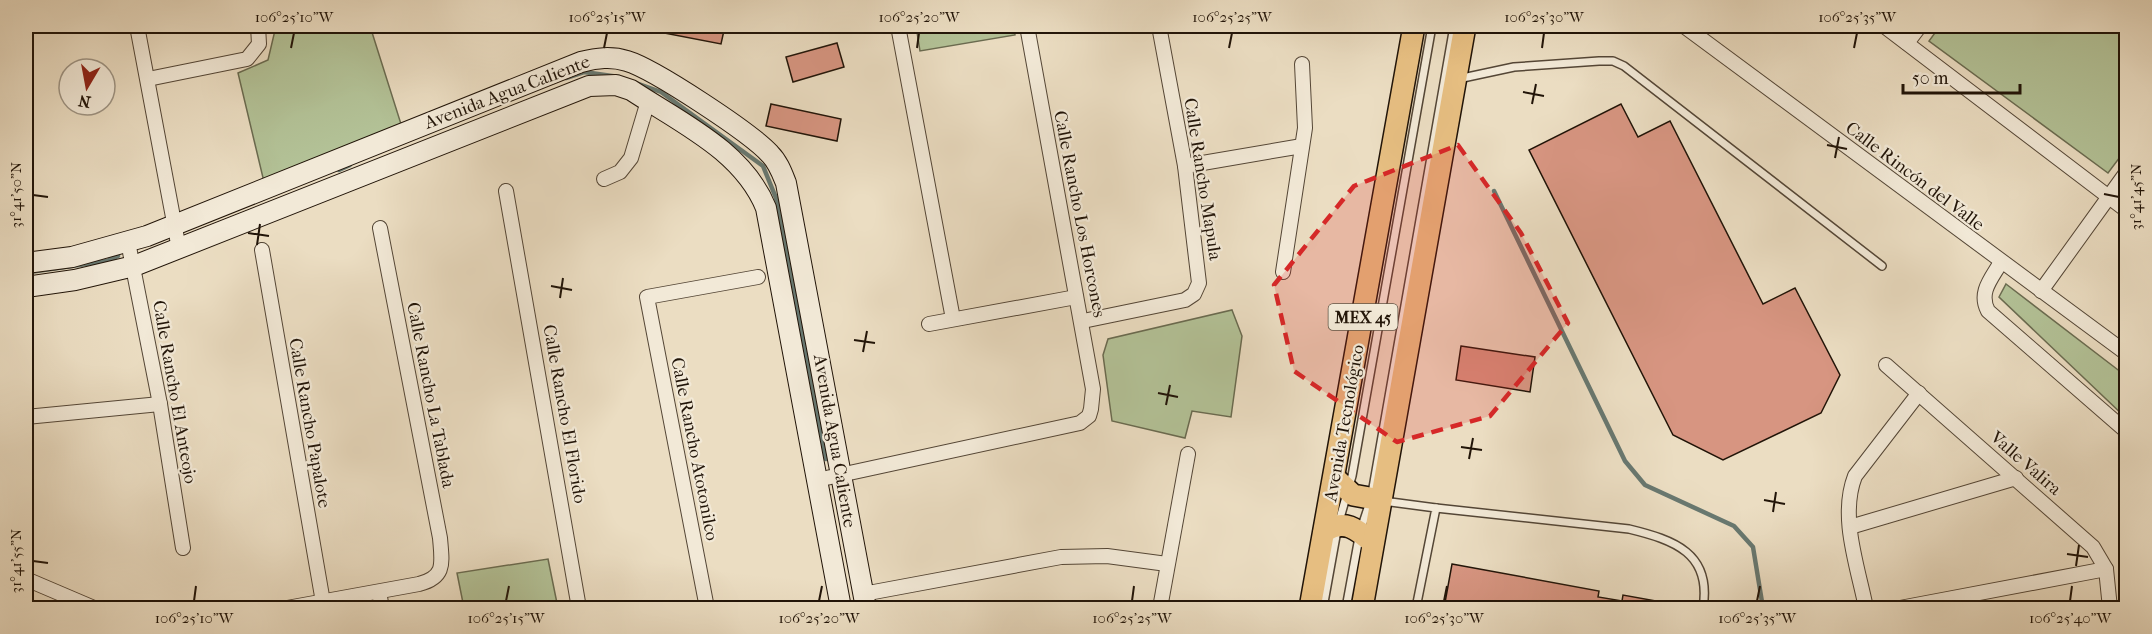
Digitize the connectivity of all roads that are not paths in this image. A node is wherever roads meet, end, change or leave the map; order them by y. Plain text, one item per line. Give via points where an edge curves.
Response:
1 (137, 26) edge
2 (258, 26) edge
3 (898, 26) edge
4 (1027, 26) edge
5 (1159, 26) edge
6 (1414, 26) edge
7 (1431, 26) edge
8 (1454, 26) edge
9 (1465, 26) edge
10 (1684, 26) edge
11 (1884, 26) edge
12 (1920, 26) edge
13 (1907, 43) junction
14 (1302, 64) dead end
15 (148, 79) junction
16 (1455, 80) junction
17 (648, 101) junction
18 (367, 146) junction
19 (1302, 146) junction
20 (1185, 166) junction
21 (377, 170) junction
22 (2127, 173) edge
23 (604, 179) dead end
24 (506, 191) dead end
25 (2109, 196) junction
26 (2127, 210) edge
27 (172, 226) junction
28 (380, 228) dead end
29 (128, 242) junction
30 (178, 249) junction
31 (262, 250) dead end
32 (2001, 262) junction
33 (26, 263) edge
34 (134, 266) junction
35 (1882, 266) dead end
36 (1283, 272) dead end
37 (758, 277) dead end
38 (26, 287) edge
39 (2041, 291) junction
40 (1076, 297) junction
41 (953, 319) junction
42 (1083, 321) junction
43 (929, 324) dead end
44 (2127, 353) edge
45 (1886, 365) dead end
46 (1919, 393) junction
47 (160, 404) junction
48 (26, 417) edge
49 (2127, 431) edge
50 (1188, 454) dead end
51 (841, 474) junction
52 (2016, 478) junction
53 (817, 480) junction
54 (1341, 484) junction
55 (1376, 500) junction
56 (1436, 508) junction
57 (1850, 527) junction
58 (1331, 528) junction
59 (1366, 538) junction
60 (183, 548) dead end
61 (1167, 564) junction
62 (2106, 569) junction
63 (26, 579) edge
64 (379, 592) junction
65 (323, 602) junction
66 (865, 602) edge
67 (94, 609) edge
68 (287, 609) edge
69 (382, 609) edge
70 (579, 609) edge
71 (707, 609) edge
72 (841, 609) edge
73 (1160, 609) edge
74 (1310, 609) edge
75 (1323, 609) edge
76 (1346, 609) edge
77 (1362, 609) edge
78 (1416, 609) edge
79 (1703, 609) edge
80 (1866, 609) edge
81 (1900, 609) edge
82 (2110, 609) edge

1 - 15 street
2 - 15 street via 259,44 247,59
3 - 41 street
4 - 40 street, Calle Rancho Los Horcones
5 - 20 street, Calle Rancho Mapula
6 - 54 main road, Avenida Tecnológico / MEX 45
7 - 54 lane
8 - 55 lane
9 - 16 main road, MEX 45
10 - 32 street, Calle Rincón del Valle
11 - 13 street
12 - 13 street
13 - 25 street
14 - 19 street
15 - 27 street
16 - 35 lane via 1514,66 1613,61
16 - 55 main road, MEX 45
17 - 21 street, Avenida Agua Caliente via 616,85 590,86
17 - 23 street via 631,158 620,172
17 - 53 street, Avenida Agua Caliente via 729,155 760,194 775,246
18 - 21 street
18 - 27 street, Avenida Agua Caliente
18 - 51 street, Avenida Agua Caliente via 557,70 601,58 629,61 652,72 753,140 770,154 786,183
19 - 20 street
19 - 36 street
20 - 42 street, Calle Rancho Mapula via 1200,274 1197,290 1185,300
21 - 30 street, Avenida Agua Caliente
22 - 25 street
24 - 70 street, Calle Rancho El Florido
25 - 26 street
25 - 39 street
27 - 29 street, Avenida Agua Caliente
27 - 30 street
28 - 64 street, Calle Rancho La Tablada via 440,538 440,570 432,580
29 - 33 street, Avenida Agua Caliente via 72,257
29 - 34 street, Calle Rancho El Anteojo
30 - 34 street, Avenida Agua Caliente
31 - 65 street, Calle Rancho Papalote
32 - 39 street, Calle Rincón del Valle
32 - 49 street via 1984,289 1988,310
34 - 38 street, Avenida Agua Caliente
34 - 47 street, Calle Rancho El Anteojo
37 - 71 street, Calle Rancho Atotonilco via 647,297
39 - 44 street, Calle Rincón del Valle
40 - 41 street
40 - 42 street, Calle Rancho Los Horcones
41 - 43 street
42 - 51 street, Calle Rancho Los Horcones via 1094,394 1089,416 1080,423
45 - 46 street, Valle Valira
46 - 52 street, Valle Valira
46 - 57 street via 1856,476 1848,503
47 - 48 street
47 - 60 street, Calle Rancho El Anteojo
50 - 61 street
51 - 53 street
51 - 66 street, Avenida Agua Caliente
52 - 57 street
52 - 62 street, Valle Valira via 2087,541
53 - 72 street, Avenida Agua Caliente
54 - 55 main road
54 - 58 main road, Avenida Tecnológico / MEX 45
55 - 56 lane
55 - 59 main road, MEX 45
56 - 78 lane
56 - 79 lane via 1629,529 1660,536 1681,546 1695,561 1703,576
57 - 80 street
58 - 59 main road via 1350,526
58 - 74 main road, Avenida Tecnológico / MEX 45
58 - 75 lane
59 - 76 lane
59 - 77 main road, MEX 45
61 - 66 street via 1107,556 1061,557
61 - 73 street
62 - 81 street
62 - 82 street, Valle Valira
63 - 67 street
64 - 65 street
64 - 69 street
65 - 68 street

